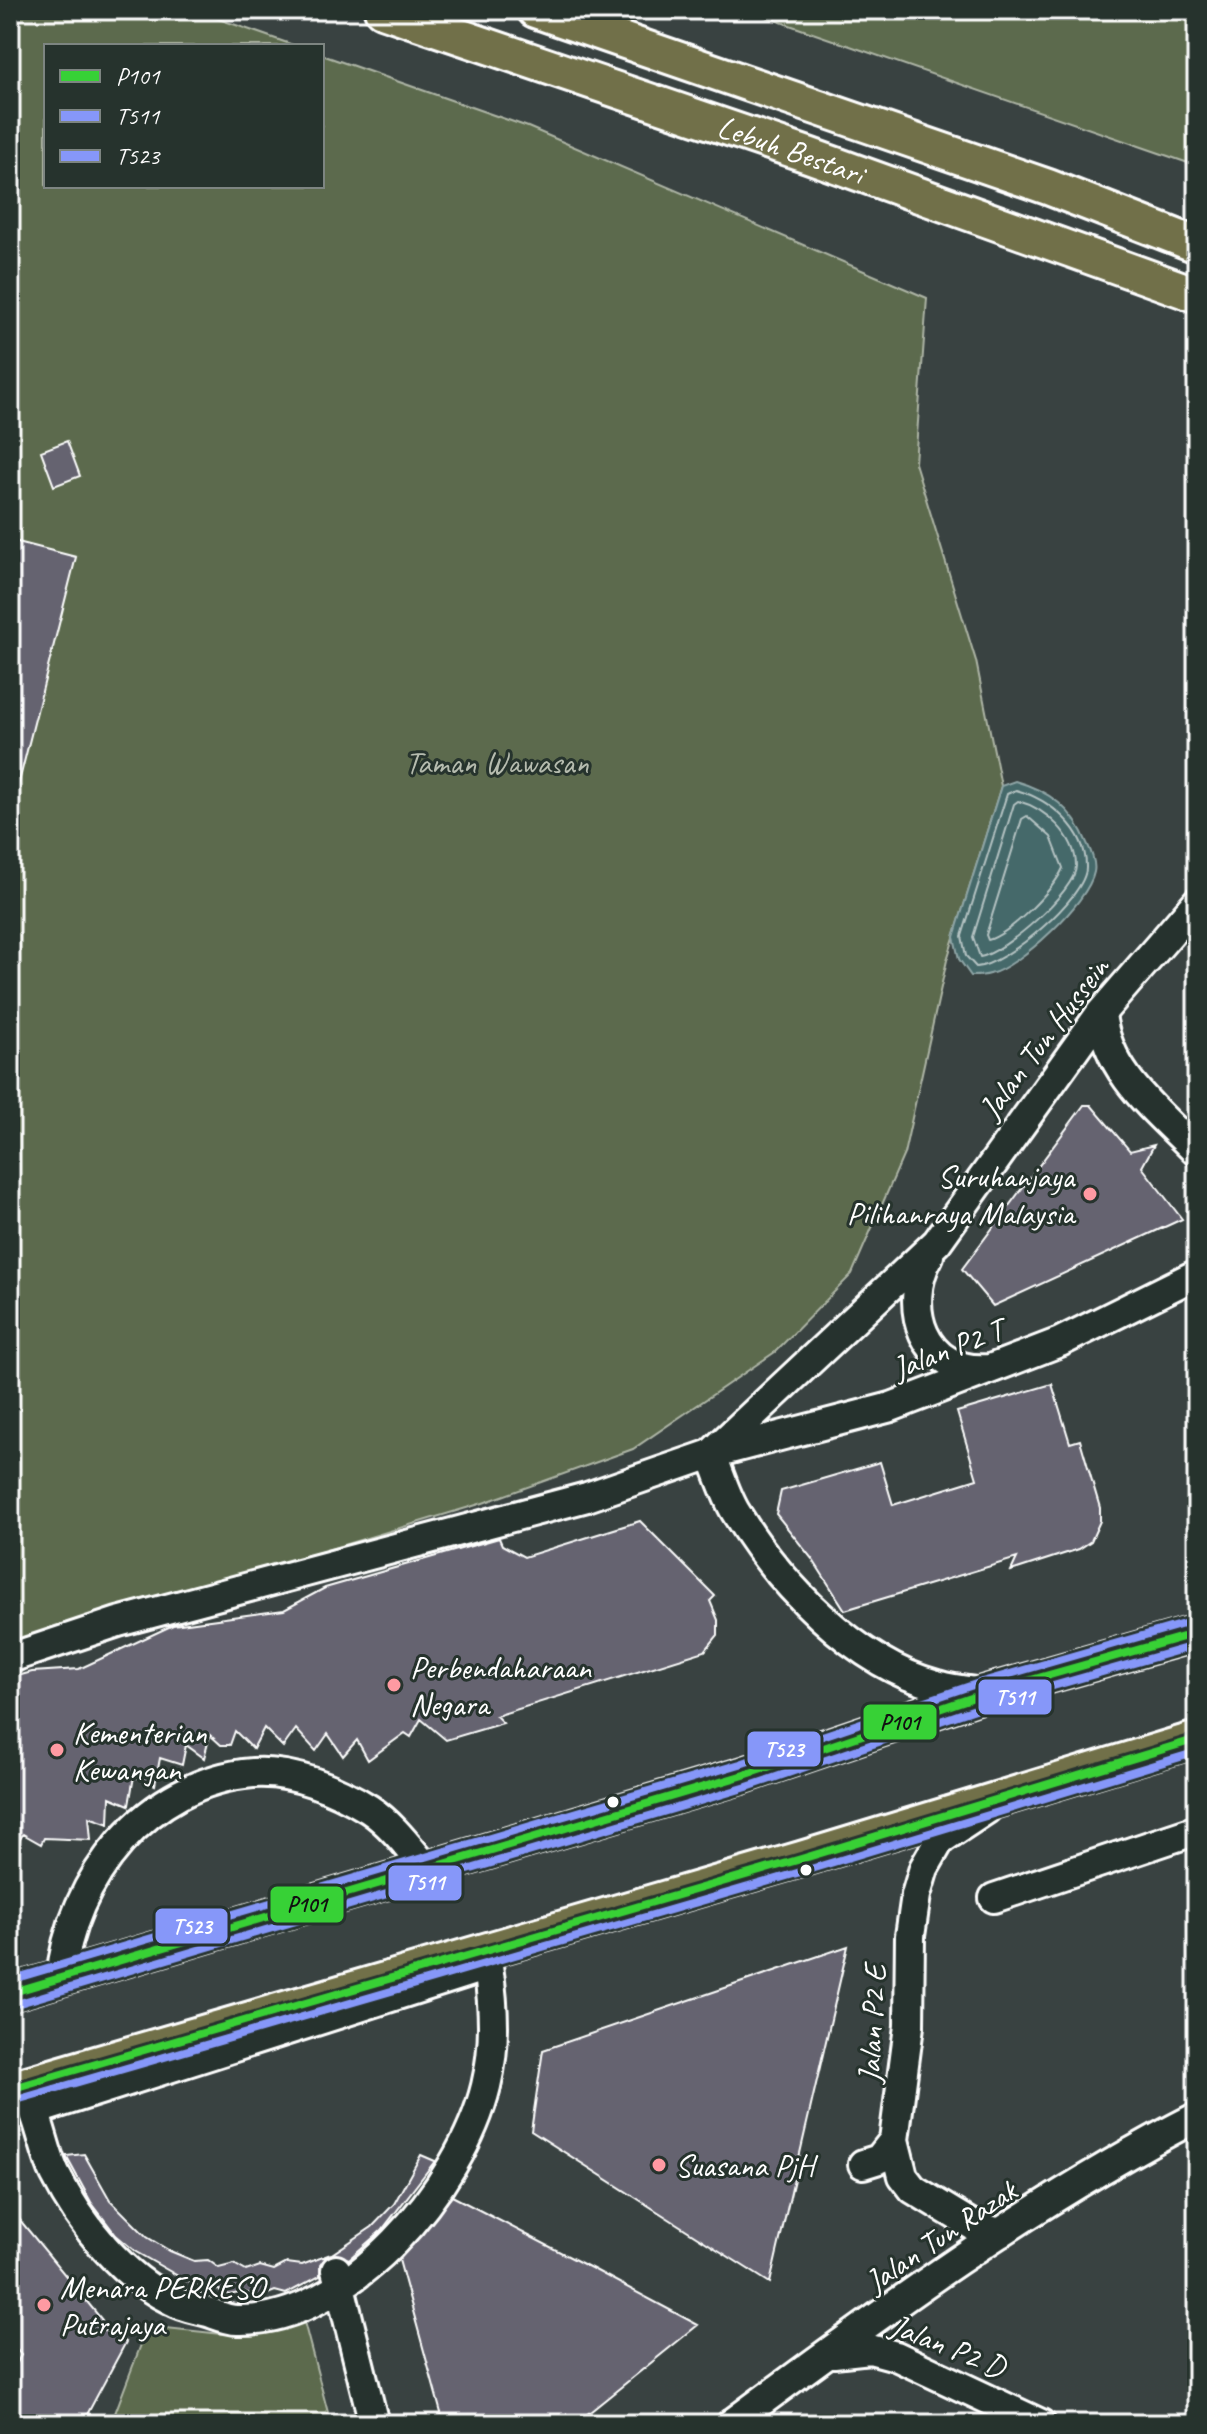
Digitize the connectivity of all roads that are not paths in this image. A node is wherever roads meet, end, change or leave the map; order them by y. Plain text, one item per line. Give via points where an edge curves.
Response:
1 (382, 10) edge
2 (535, 10) edge
3 (1197, 245) edge
4 (1197, 295) edge
5 (1197, 902) edge
6 (1101, 1013) junction
7 (1197, 1152) edge
8 (937, 1242) junction
9 (1197, 1274) edge
10 (994, 1368) junction
11 (711, 1454) junction
12 (1197, 1633) edge
13 (10, 1658) edge
14 (986, 1693) junction
15 (1197, 1739) edge
16 (1005, 1799) junction
17 (1197, 1830) edge
18 (428, 1870) junction
19 (994, 1898) dead end
20 (61, 1979) junction
21 (10, 1993) edge
22 (10, 2089) edge
23 (1197, 2117) edge
24 (894, 2140) junction
25 (863, 2164) dead end
26 (1000, 2233) junction
27 (337, 2275) junction
28 (826, 2356) junction
29 (374, 2424) edge
30 (731, 2424) edge
31 (1041, 2424) edge

1 - 4 main road, Lebuh Bestari
2 - 3 main road, Lebuh Bestari via 1048,187
5 - 6 street, Jalan Tun Hussein
6 - 7 street via 1103,1035 1118,1068
6 - 8 street, Jalan Tun Hussein
8 - 10 street via 914,1299 925,1338 956,1364
8 - 11 street, Jalan Tun Hussein
9 - 10 street, Jalan P2 T via 1060,1342
10 - 11 street, Jalan P2 T via 891,1407
11 - 13 street, Jalan P2 T via 587,1497 118,1622
11 - 14 street via 735,1510 817,1614 878,1660 903,1672 936,1685
12 - 14 main road
14 - 18 main road via 744,1775
15 - 16 main road
16 - 22 main road
16 - 24 street, Jalan P2 E via 940,1840 924,1868 910,1936 909,2026
17 - 19 street
18 - 20 main road
18 - 20 street via 371,1810 330,1789 255,1772 213,1781 149,1813 102,1864 63,1957
20 - 21 main road
23 - 26 street, Jalan Tun Razak
24 - 25 street via 879,2159
24 - 26 street, Jalan P2 E via 903,2176 913,2189 974,2226
26 - 28 street, Jalan Tun Razak
27 - 27 street via 295,2311 236,2320 173,2301 121,2265 82,2220 54,2172 34,2111 488,1966 496,2023 486,2087 466,2145 432,2199 380,2255
27 - 29 street
28 - 30 street, Jalan Tun Razak
28 - 31 street, Jalan P2 D via 845,2349 896,2356

